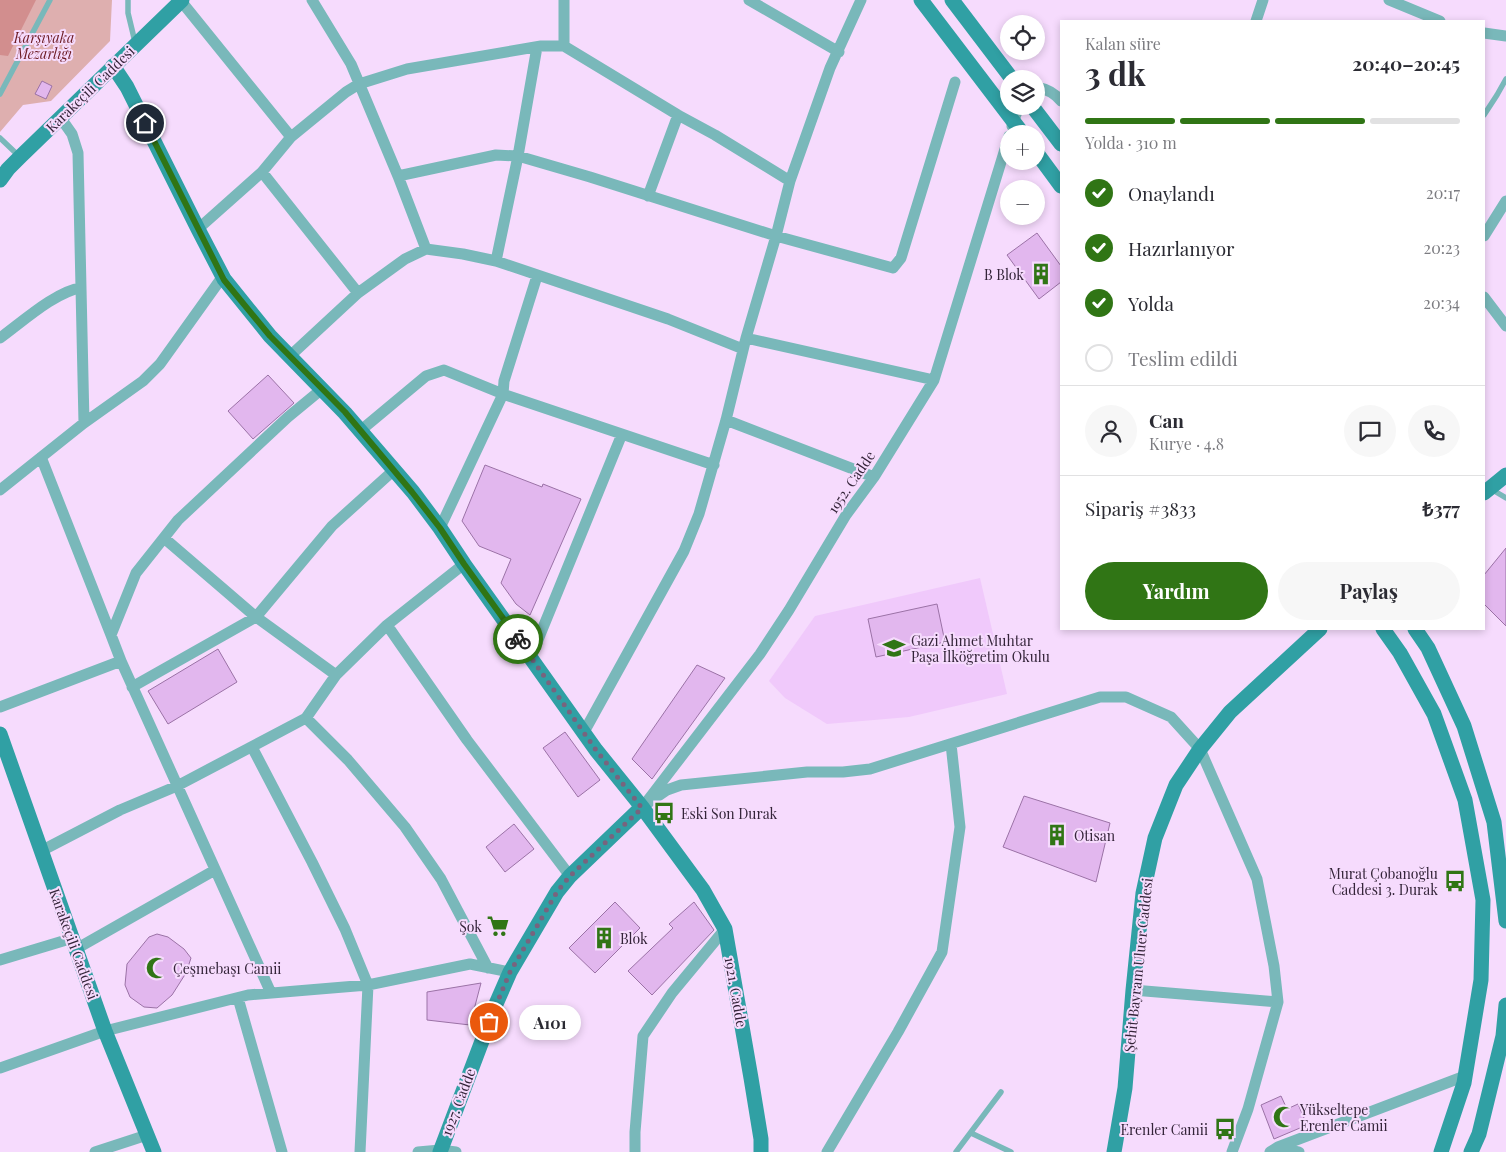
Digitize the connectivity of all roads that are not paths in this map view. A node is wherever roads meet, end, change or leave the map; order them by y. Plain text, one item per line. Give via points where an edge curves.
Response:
1 (50, 0) edge
2 (128, 0) edge
3 (182, 0) edge
4 (312, 0) edge
5 (564, 0) edge
6 (749, 0) edge
7 (861, 0) edge
8 (921, 0) edge
9 (952, 0) edge
10 (1263, 0) edge
11 (1389, 0) edge
12 (1256, 20) edge
13 (1438, 20) edge
14 (1485, 33) edge
15 (1506, 36) edge
16 (136, 44) junction
17 (564, 46) junction
18 (537, 47) junction
19 (839, 52) junction
20 (114, 66) junction
21 (1005, 70) edge
22 (1506, 79) edge
23 (955, 82) dead end
24 (359, 84) junction
25 (1045, 89) edge
26 (0, 94) edge
27 (1060, 100) edge
28 (1485, 113) edge
29 (678, 115) junction
30 (1039, 115) edge
31 (60, 117) junction
32 (1008, 125) edge
33 (291, 137) junction
34 (0, 138) edge
35 (1060, 143) edge
36 (518, 156) junction
37 (20, 157) junction
38 (1045, 164) edge
39 (1000, 166) edge
40 (262, 172) junction
41 (398, 176) junction
42 (0, 180) edge
43 (790, 180) junction
44 (1060, 185) edge
45 (648, 196) junction
46 (1506, 201) edge
47 (198, 229) junction
48 (1485, 234) edge
49 (776, 236) junction
50 (426, 250) junction
51 (496, 261) junction
52 (223, 276) junction
53 (537, 276) junction
54 (81, 288) junction
55 (358, 293) junction
56 (1485, 298) edge
57 (1506, 326) edge
58 (0, 338) edge
59 (745, 344) junction
60 (290, 356) junction
61 (934, 380) junction
62 (322, 389) junction
63 (503, 394) junction
64 (726, 420) junction
65 (84, 423) junction
66 (360, 430) junction
67 (622, 434) junction
68 (41, 456) junction
69 (714, 465) junction
70 (394, 470) junction
71 (1506, 475) edge
72 (874, 477) junction
73 (0, 490) edge
74 (1487, 490) edge
75 (1506, 498) edge
76 (440, 528) junction
77 (164, 538) junction
78 (464, 564) junction
79 (256, 617) junction
80 (387, 625) junction
81 (1319, 630) edge
82 (1384, 630) edge
83 (1416, 630) edge
84 (1427, 630) edge
85 (111, 635) junction
86 (1428, 648) junction
87 (531, 656) junction
88 (121, 661) junction
89 (336, 675) junction
90 (132, 687) junction
91 (0, 707) edge
92 (306, 718) junction
93 (584, 732) junction
94 (0, 734) edge
95 (951, 744) junction
96 (252, 747) junction
97 (1200, 749) junction
98 (4, 756) edge
99 (177, 786) junction
100 (642, 808) junction
101 (41, 850) junction
102 (215, 870) junction
103 (570, 876) junction
104 (1506, 921) edge
105 (724, 929) junction
106 (74, 944) junction
107 (0, 960) edge
108 (488, 968) junction
109 (510, 972) junction
110 (368, 985) junction
111 (1132, 990) junction
112 (271, 993) junction
113 (238, 998) junction
114 (1278, 1002) junction
115 (1506, 1005) edge
116 (105, 1031) junction
117 (0, 1068) edge
118 (1465, 1076) junction
119 (1001, 1092) dead end
120 (971, 1133) junction
121 (147, 1135) junction
122 (1274, 1150) edge
123 (440, 1151) edge
124 (95, 1152) edge
125 (154, 1152) edge
126 (282, 1152) edge
127 (360, 1152) edge
128 (418, 1152) edge
129 (456, 1152) edge
130 (635, 1152) edge
131 (761, 1152) edge
132 (826, 1152) edge
133 (956, 1152) edge
134 (1011, 1152) edge
135 (1114, 1152) edge
136 (1232, 1152) edge
137 (1298, 1152) edge
138 (1440, 1152) edge
139 (1471, 1152) edge

1 - 26 lane
2 - 16 lane
3 - 16 main road, Karakeçili Caddesi
3 - 33 street
4 - 24 street via 351,64
5 - 17 street
6 - 19 street
7 - 19 street
8 - 32 main road
9 - 21 main road
10 - 12 street
11 - 13 street
14 - 15 street
16 - 20 main road, Karakeçili Caddesi
17 - 18 street
17 - 29 street
18 - 24 street via 407,69
18 - 36 street
19 - 43 street via 830,68
20 - 31 main road, Karakeçili Caddesi
20 - 47 main road
22 - 28 lane
23 - 49 street via 902,258 893,268
24 - 33 street
24 - 41 street
25 - 27 street
29 - 43 street
29 - 45 street
30 - 35 main road
31 - 37 main road, Karakeçili Caddesi
31 - 54 street via 72,134 78,153
33 - 40 street
34 - 37 lane
36 - 41 street via 496,155
36 - 45 street
36 - 51 street
37 - 42 main road, Karakeçili Caddesi
38 - 44 main road
39 - 61 street, 1952. Cadde
40 - 47 street
40 - 55 street
41 - 50 street
43 - 49 street
45 - 49 street
46 - 48 street
47 - 52 main road
49 - 59 street
50 - 51 street
50 - 55 street via 405,259
51 - 53 street
52 - 60 main road
52 - 65 street via 160,364 143,381
53 - 59 street
53 - 63 street via 504,381
54 - 58 street via 58,296
54 - 65 street
55 - 60 street
56 - 57 street
59 - 61 street
59 - 64 street
60 - 62 main road
61 - 72 street, 1952. Cadde
62 - 66 main road
62 - 77 street via 178,520
63 - 66 street via 444,370 426,376
63 - 67 street
63 - 76 street
64 - 69 street
64 - 72 street
65 - 68 street
66 - 70 main road
67 - 69 street
67 - 87 street
68 - 73 street
68 - 85 street
69 - 93 street via 684,551
70 - 76 main road
70 - 79 street via 332,526
71 - 74 main road
72 - 100 street, 1952. Cadde via 846,515 760,654
74 - 75 lane
76 - 78 main road
77 - 79 street
77 - 85 street via 136,573
78 - 80 street
78 - 87 main road
79 - 89 street
79 - 90 street
80 - 89 street
80 - 103 street via 467,740
81 - 97 main road, Şehit Bayram Uluer Caddesi via 1230,712
82 - 118 main road via 1434,714 1465,800 1484,900 1481,980
83 - 86 main road
84 - 86 main road
85 - 88 street
86 - 104 main road via 1464,726 1494,822
87 - 93 main road
88 - 90 street
88 - 91 street
89 - 92 street
90 - 99 street
92 - 96 street
92 - 108 street via 348,760 405,827 441,880
93 - 100 main road
94 - 98 main road, Karakeçili Caddesi
95 - 97 street via 1100,697 1126,697 1171,717
95 - 100 street via 870,769 681,785 667,790
95 - 132 street via 960,827 942,952
96 - 99 street
96 - 110 street via 345,929
97 - 111 main road, Şehit Bayram Uluer Caddesi via 1176,785 1155,838 1143,893
97 - 114 street via 1257,878
98 - 101 main road, Karakeçili Caddesi
99 - 101 street via 120,810
99 - 102 street
100 - 103 main road, 1927. Cadde
100 - 105 main road, 1921. Cadde via 703,890
101 - 106 main road, Karakeçili Caddesi
102 - 106 street
102 - 112 street
103 - 109 main road, 1927. Cadde via 557,892
105 - 130 street via 672,993 643,1036
105 - 131 main road, 1921. Cadde
106 - 107 street
106 - 116 main road, Karakeçili Caddesi
108 - 109 street
108 - 110 street via 470,964
109 - 123 main road, 1927. Cadde
110 - 112 street
110 - 127 street
111 - 114 street
111 - 135 main road, Şehit Bayram Uluer Caddesi via 1125,1088
112 - 113 street
113 - 116 street
113 - 126 street
114 - 136 street via 1248,1109
115 - 139 main road via 1503,1036 1479,1134
116 - 117 street
116 - 121 main road, Karakeçili Caddesi
118 - 122 street
118 - 138 main road
119 - 120 lane
120 - 133 lane
120 - 134 lane
121 - 124 street
121 - 125 main road, Karakeçili Caddesi
122 - 137 street
123 - 128 street
123 - 129 street

